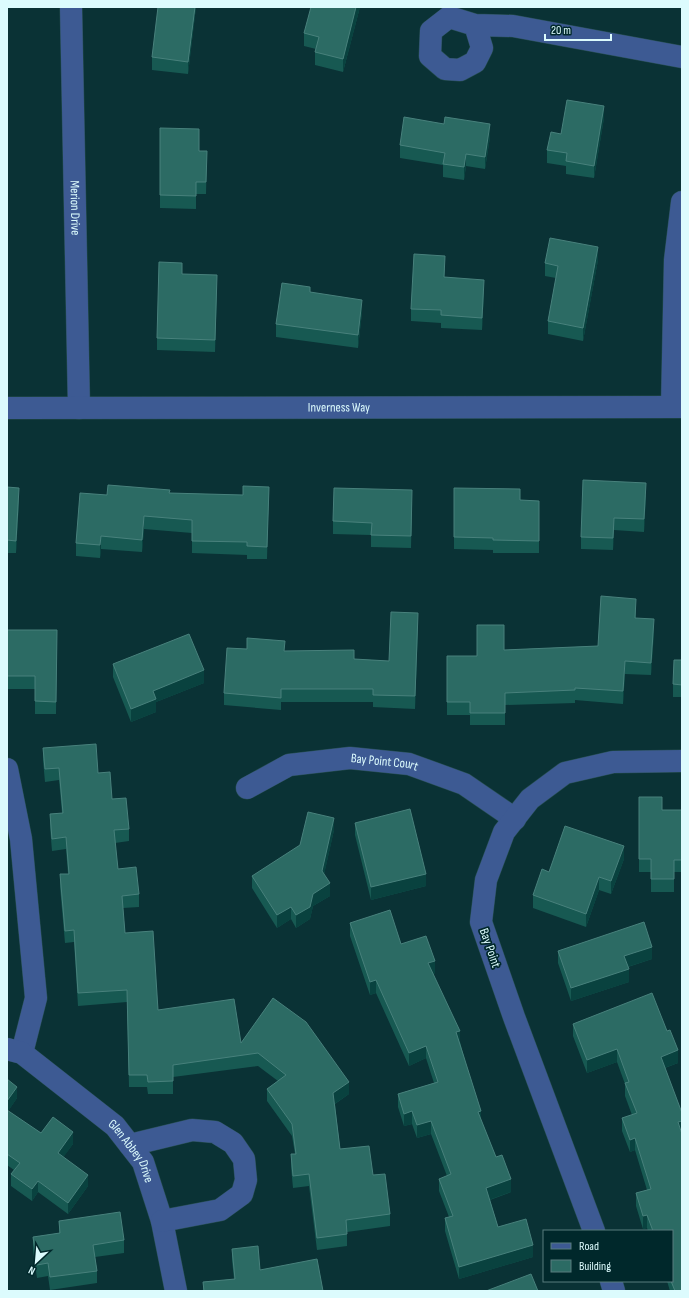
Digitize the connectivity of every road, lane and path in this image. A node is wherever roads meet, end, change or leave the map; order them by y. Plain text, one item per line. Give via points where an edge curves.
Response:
1 (71, 7) edge
2 (475, 25) dead end
3 (682, 57) edge
4 (682, 202) edge
5 (677, 406) edge
6 (7, 408) edge
7 (79, 408) junction
8 (682, 761) edge
9 (7, 769) edge
10 (248, 788) dead end
11 (515, 819) junction
12 (15, 1051) edge
13 (130, 1145) junction
14 (162, 1221) junction
15 (594, 1230) edge
16 (176, 1291) edge

1 - 7 street, Merion Drive
2 - 3 street via 513,26
4 - 5 street via 675,260
5 - 7 street, Inverness Way
6 - 7 street, Inverness Way
8 - 11 street, Bay Point via 613,762 565,773 530,799
9 - 12 street, Glen Abbey Drive via 21,839 36,998
10 - 11 street, Bay Point Court via 289,765 350,758 409,764 464,784
11 - 15 street, Bay Point via 504,832 486,880 481,922
12 - 13 street, Glen Abbey Drive via 115,1126
13 - 14 street, Glen Abbey Drive via 143,1162
13 - 14 street via 192,1130 215,1132 233,1142 244,1158 246,1180 242,1194 220,1210
14 - 16 street, Glen Abbey Drive

